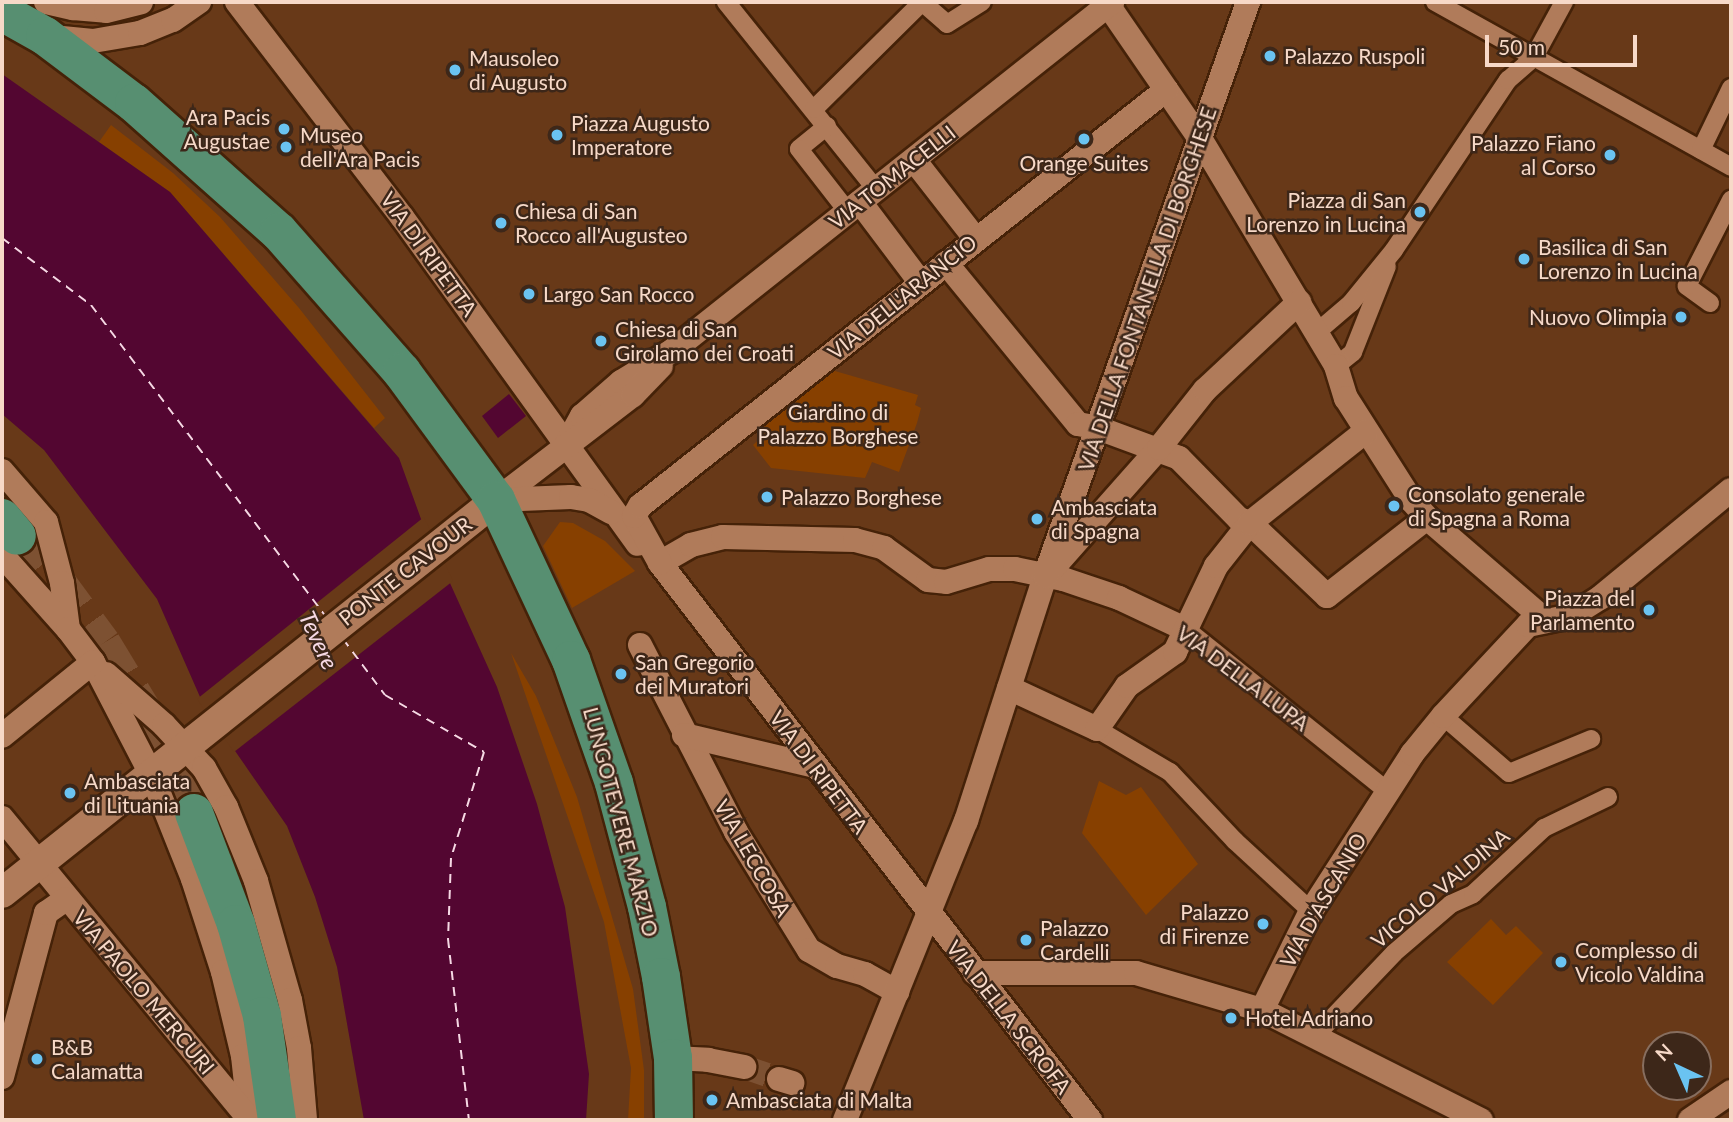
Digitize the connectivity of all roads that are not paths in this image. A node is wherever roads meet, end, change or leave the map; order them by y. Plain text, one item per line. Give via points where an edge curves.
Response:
1 (141, 2) edge
2 (199, 2) edge
3 (237, 2) edge
4 (726, 2) edge
5 (982, 2) edge
6 (1248, 2) edge
7 (1435, 2) edge
8 (1564, 2) edge
9 (1109, 3) edge
10 (2, 12) edge
11 (45, 19) edge
12 (1534, 57) junction
13 (1731, 88) edge
14 (1166, 90) junction
15 (814, 109) junction
16 (827, 126) junction
17 (1201, 140) junction
18 (1701, 149) junction
19 (914, 160) junction
20 (1731, 167) edge
21 (1731, 200) edge
22 (861, 201) junction
23 (975, 239) junction
24 (1394, 250) junction
25 (946, 263) junction
26 (920, 283) junction
27 (1299, 302) junction
28 (1710, 303) dead end
29 (1317, 332) junction
30 (1336, 366) junction
31 (1098, 428) junction
32 (1366, 431) junction
33 (567, 443) junction
34 (1159, 448) junction
35 (2, 471) edge
36 (1731, 490) edge
37 (496, 500) junction
38 (615, 514) junction
39 (1427, 517) junction
40 (1250, 523) junction
41 (8, 552) edge
42 (660, 563) junction
43 (1045, 576) junction
44 (1545, 620) junction
45 (68, 629) junction
46 (1187, 630) junction
47 (640, 646) dead end
48 (93, 662) junction
49 (1010, 686) junction
50 (1443, 716) junction
51 (1097, 729) junction
52 (684, 734) junction
53 (2, 736) edge
54 (1591, 739) dead end
55 (185, 747) junction
56 (815, 766) junction
57 (152, 776) junction
58 (1387, 791) junction
59 (1608, 797) dead end
60 (194, 813) tunnel mouth
61 (2, 818) edge
62 (38, 864) junction
63 (2, 893) edge
64 (66, 899) junction
65 (1311, 911) junction
66 (928, 914) junction
67 (975, 973) junction
68 (897, 992) junction
69 (1262, 1010) junction
70 (1316, 1035) junction
71 (673, 1058) junction
72 (744, 1067) tunnel mouth
73 (2, 1077) edge
74 (1731, 1091) edge
75 (250, 1120) edge
76 (277, 1120) edge
77 (305, 1120) edge
78 (674, 1120) edge
79 (845, 1120) edge
80 (1090, 1120) edge
81 (1481, 1120) edge
82 (1690, 1120) edge

1 - 11 street via 106,11 73,8
2 - 11 street via 173,20 125,37 89,41
3 - 33 street, VIA DI RIPETTA
4 - 15 street
5 - 15 street via 947,24 922,2
6 - 17 street, VIA DELLA FONTANELLA DI BORGHESE
7 - 12 street
8 - 12 street
9 - 14 street
9 - 19 street, VIA TOMACELLI
10 - 11 main road, LUNGOTEVERE MARZIO
11 - 37 main road, LUNGOTEVERE MARZIO via 279,232 402,372
12 - 18 street
12 - 24 street via 1508,80
13 - 18 street
14 - 17 street
14 - 23 street, VIA DELL'ARANCIO
15 - 16 street
16 - 22 street
16 - 22 street via 799,149
17 - 27 street
17 - 31 street, VIA DELLA FONTANELLA DI BORGHESE
18 - 20 street
19 - 22 street, VIA TOMACELLI
19 - 23 street
21 - 28 street via 1687,286
22 - 26 street
22 - 33 street, VIA TOMACELLI via 672,351 636,371 591,408
23 - 25 street, VIA DELL'ARANCIO
24 - 29 street via 1351,303
24 - 30 street via 1353,352
25 - 26 street, VIA DELL'ARANCIO
25 - 31 street via 1078,424
26 - 42 street, VIA DELL'ARANCIO via 640,506 635,521
27 - 29 street
27 - 34 street via 1205,390
29 - 30 street
30 - 32 street via 1346,398
31 - 34 street
31 - 43 street, VIA DELLA FONTANELLA DI BORGHESE
32 - 39 street
32 - 40 street
33 - 37 street, VIA TOMACELLI
33 - 38 street, VIA DI RIPETTA
34 - 40 street via 1179,458 1239,519
34 - 43 street
35 - 45 street via 46,522
36 - 44 street via 1601,597 1571,615
37 - 38 street via 571,497 589,500
37 - 55 street, PONTE CAVOUR
37 - 71 main road, LUNGOTEVERE MARZIO via 551,611 597,728 647,906
38 - 42 street, VIA DI RIPETTA
39 - 40 street via 1327,596
39 - 44 street
40 - 46 street via 1216,566
41 - 45 street
42 - 43 street, VIA DELLA LUPA via 691,545 723,537 855,540 884,548 934,582 999,568
42 - 56 street, VIA DI RIPETTA
43 - 46 street, VIA DELLA LUPA via 1119,598
43 - 49 street, VIA DELLA FONTANELLA DI BORGHESE
44 - 50 street, VIA D'ASCANIO via 1528,625
45 - 48 street
46 - 51 street via 1175,652 1127,686
46 - 58 street, VIA DELLA LUPA
47 - 52 street, VIA LECCOSA
48 - 53 street
48 - 55 street
48 - 57 street
49 - 51 street
49 - 66 street, VIA DELLA FONTANELLA DI BORGHESE via 966,821
50 - 54 street via 1509,773
50 - 58 street, VIA D'ASCANIO
51 - 65 street via 1170,772 1235,841
52 - 56 street
52 - 68 street, VIA LECCOSA via 752,862 808,950
55 - 57 street, PONTE CAVOUR
55 - 77 street via 220,795 256,881 290,1000
56 - 66 street, VIA DI RIPETTA
57 - 62 street, PONTE CAVOUR
57 - 75 street via 223,972 243,1055
58 - 65 street, VIA D'ASCANIO
59 - 70 street, VICOLO VALDINA via 1544,828 1473,894 1451,905 1394,953
60 - 76 main road via 233,914 259,1003
61 - 62 street, VIA PAOLO MERCURI
62 - 63 street, PONTE CAVOUR
62 - 64 street, VIA PAOLO MERCURI
64 - 73 street via 46,913
64 - 75 street, VIA PAOLO MERCURI
65 - 69 street, VIA D'ASCANIO
66 - 67 street, VIA DELLA SCROFA
66 - 68 street, VIA DELLA FONTANELLA DI BORGHESE
67 - 69 street via 1136,973
67 - 80 street, VIA DELLA SCROFA
68 - 79 street, VIA DELLA FONTANELLA DI BORGHESE
69 - 70 street
70 - 81 street
71 - 72 street
71 - 78 main road, LUNGOTEVERE MARZIO
74 - 82 street

